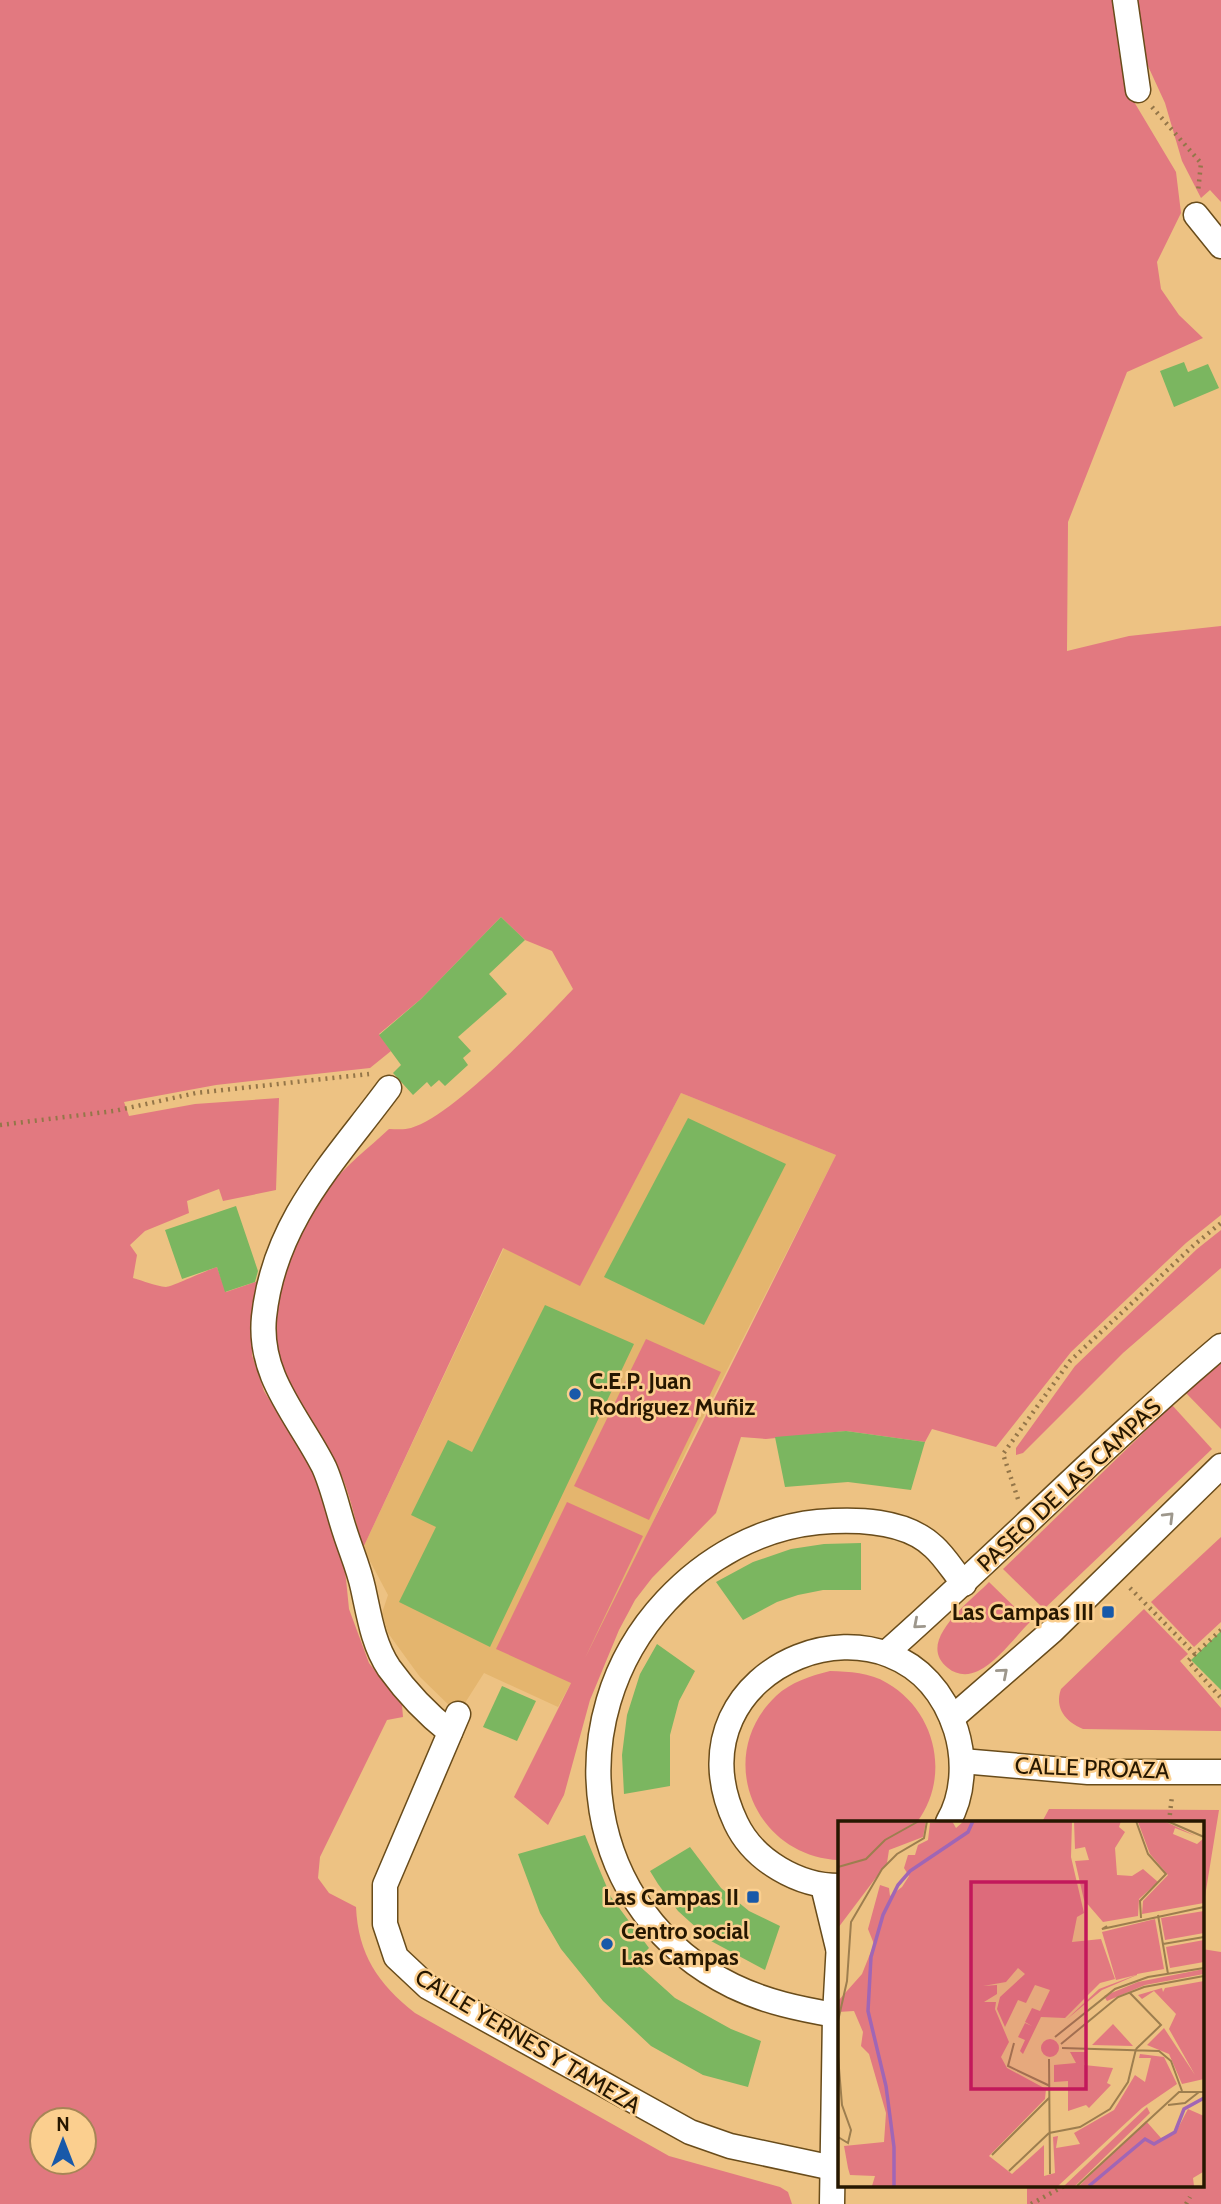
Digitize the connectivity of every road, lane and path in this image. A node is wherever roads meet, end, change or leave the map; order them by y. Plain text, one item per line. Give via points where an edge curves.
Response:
1 (1125, 0) edge
2 (1138, 90) joint
3 (1196, 215) joint
4 (1221, 246) edge
5 (388, 1088) joint
6 (0, 1125) edge
7 (1221, 1223) edge
8 (1221, 1346) edge
9 (1221, 1466) edge
10 (1026, 1525) junction
11 (1114, 1573) junction
12 (964, 1584) junction
13 (1221, 1630) edge
14 (886, 1653) junction
15 (1195, 1654) junction
16 (1221, 1698) edge
17 (952, 1718) junction
18 (962, 1761) junction
19 (1221, 1772) edge
20 (948, 1821) edge
21 (831, 1886) edge
22 (838, 1938) edge
23 (838, 1962) edge
24 (835, 2015) junction
25 (833, 2168) junction
26 (1064, 2186) edge
27 (1190, 2197) dead end
28 (832, 2204) edge
29 (1031, 2204) edge
30 (1186, 2204) edge

1 - 2 street
2 - 3 path via 1201,163
3 - 4 street
5 - 6 path via 377,1073 196,1093 114,1111
5 - 25 street, CALLE YERNES Y TAMEZA via 315,1182 291,1224 264,1320 265,1355 275,1384 324,1468 363,1586 369,1622 388,1666 421,1710 454,1723 385,1885 385,1924 396,1957 428,1987 657,2117 730,2146
7 - 10 path via 1070,1361 1003,1454
8 - 10 street, PASEO DE LAS CAMPAS
11 -> 9 street
10 - 12 street, PASEO DE LAS CAMPAS
11 - 15 path
17 -> 11 street
12 -> 14 street, PASEO DE LAS CAMPAS
12 - 24 street via 934,1546 897,1528 833,1521 767,1534 709,1562 677,1590 629,1650 606,1705 597,1750 598,1798 616,1861 649,1918 700,1965 731,1985 764,1999
13 - 15 path
14 - 17 street via 928,1682
14 - 21 street via 846,1647 795,1655 750,1688 725,1737 720,1762 724,1791 738,1827 764,1858 786,1872
15 - 16 path via 1188,1661
17 - 18 street
18 - 19 street, CALLE PROAZA via 1088,1772
18 - 20 street via 959,1791
21 - 22 street
23 - 24 street
24 - 25 street
25 - 28 street
26 - 29 path
27 - 30 path

